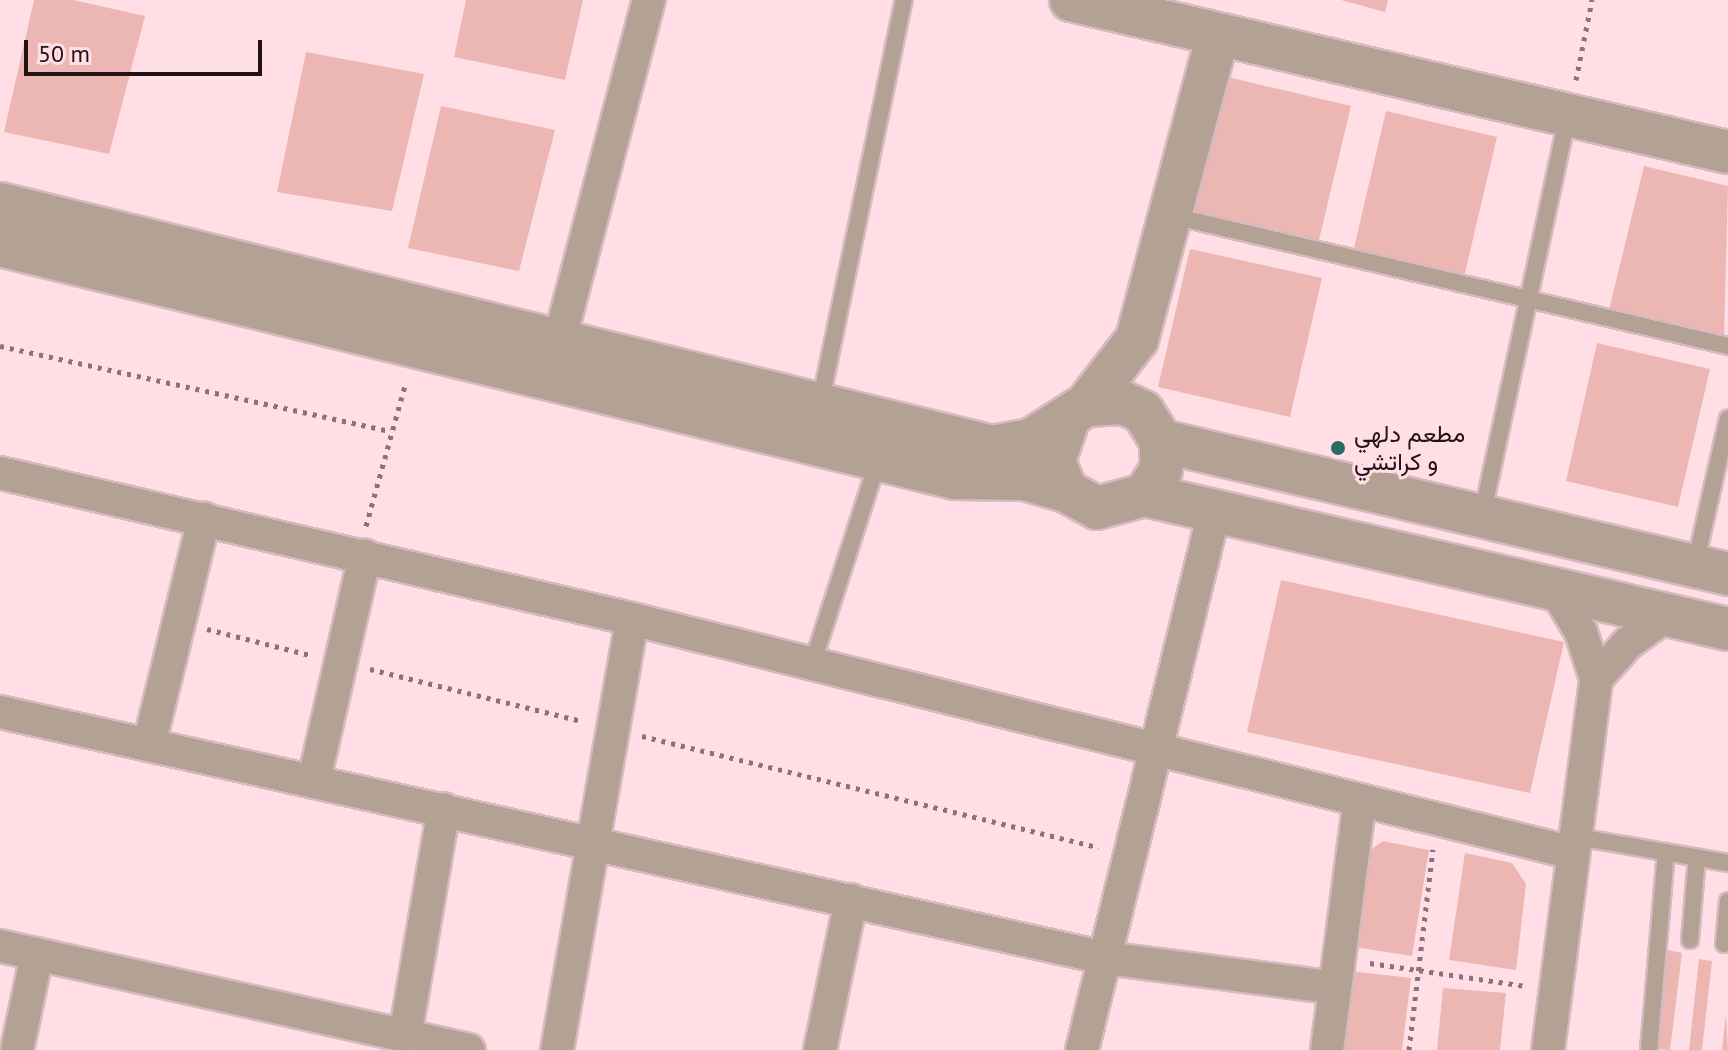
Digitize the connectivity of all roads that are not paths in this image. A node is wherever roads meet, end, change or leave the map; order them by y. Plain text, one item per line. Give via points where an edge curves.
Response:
1 (649, 0) edge
2 (904, 0) edge
3 (1071, 0) edge
4 (1218, 35) junction
5 (1568, 116) junction
6 (1728, 152) edge
7 (0, 204) edge
8 (1173, 216) junction
9 (0, 245) edge
10 (1529, 299) junction
11 (1137, 339) junction
12 (558, 346) junction
13 (1728, 346) edge
14 (820, 406) junction
15 (1077, 411) junction
16 (1728, 419) edge
17 (1158, 434) junction
18 (879, 459) junction
19 (0, 473) edge
20 (1066, 491) junction
21 (1145, 495) junction
22 (1215, 509) junction
23 (1482, 516) junction
24 (204, 519) junction
25 (362, 555) junction
26 (1712, 570) edge
27 (1555, 589) junction
28 (1667, 615) junction
29 (632, 619) junction
30 (1728, 629) edge
31 (812, 665) junction
32 (1596, 679) junction
33 (0, 712) edge
34 (149, 745) junction
35 (1157, 753) junction
36 (314, 780) junction
37 (1360, 800) junction
38 (444, 809) junction
39 (594, 841) junction
40 (1571, 844) junction
41 (1666, 852) junction
42 (1697, 857) junction
43 (1728, 863) edge
44 (851, 900) junction
45 (1728, 901) edge
46 (1690, 940) dead end
47 (1724, 944) dead end
48 (0, 946) edge
49 (37, 954) junction
50 (1105, 958) junction
51 (1337, 973) junction
52 (405, 1036) junction
53 (17, 1050) edge
54 (469, 1050) edge
55 (557, 1050) edge
56 (820, 1050) edge
57 (1082, 1050) edge
58 (1327, 1050) edge
59 (1548, 1050) edge
60 (1649, 1050) edge

1 - 12 street
2 - 14 lane
3 - 4 street
4 - 5 street
4 - 8 street
5 - 6 street
5 - 10 lane
7 - 12 street
8 - 10 lane
8 - 11 street
9 - 18 street via 419,342
10 - 13 lane
10 - 23 lane
11 - 15 street
11 - 17 street via 1140,385
12 - 14 street
14 - 15 street via 992,447 1031,440
15 - 17 street via 1124,403
15 - 20 street via 1054,461
16 - 26 lane
17 - 21 street via 1161,470
17 - 23 street
18 - 20 street via 955,478 1025,479
18 - 31 lane
19 - 24 street
20 - 21 street via 1097,508
21 - 22 street
22 - 27 street
22 - 35 street
23 - 26 street
24 - 25 street
24 - 34 street
25 - 29 street
25 - 36 street
27 - 28 street
27 - 32 street via 1581,632
28 - 30 street
28 - 32 street via 1628,643
29 - 31 street
29 - 39 street
31 - 35 street
32 - 40 street
33 - 34 street
34 - 36 street
35 - 37 street
35 - 50 street
36 - 38 street
37 - 40 street
37 - 51 street
38 - 39 street
38 - 52 street
39 - 44 street
39 - 55 street
40 - 41 lane
40 - 59 street
41 - 42 lane
41 - 60 lane
42 - 43 lane
42 - 46 lane
44 - 50 street
44 - 56 street
45 - 47 lane
48 - 49 street
49 - 52 street
49 - 53 street
50 - 51 street
50 - 57 street
51 - 58 street
52 - 54 street

